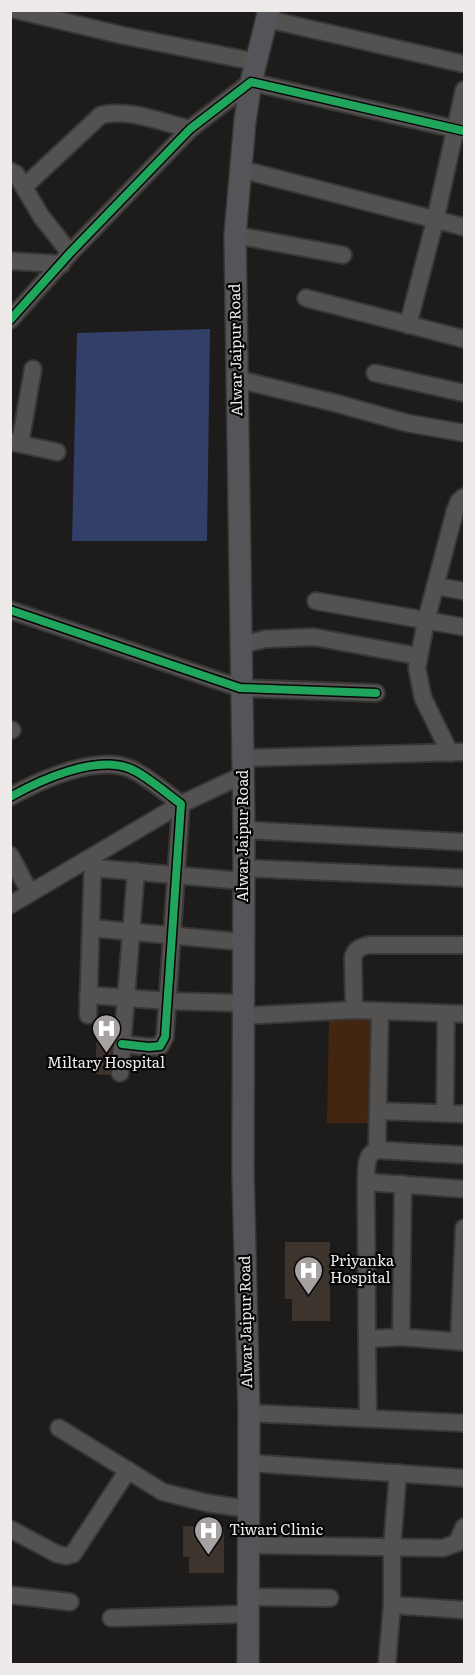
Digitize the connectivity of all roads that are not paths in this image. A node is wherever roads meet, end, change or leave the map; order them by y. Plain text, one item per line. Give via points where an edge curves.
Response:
1 (16, 10) edge
2 (268, 15) edge
3 (465, 64) edge
4 (254, 72) junction
5 (465, 90) edge
6 (190, 129) junction
7 (460, 130) edge
8 (240, 169) junction
9 (10, 171) edge
10 (25, 186) junction
11 (435, 221) junction
12 (465, 227) edge
13 (235, 235) junction
14 (343, 255) dead end
15 (66, 259) junction
16 (10, 261) edge
17 (306, 298) dead end
18 (11, 319) edge
19 (408, 325) junction
20 (465, 339) edge
21 (33, 369) dead end
22 (375, 373) dead end
23 (237, 379) junction
24 (465, 393) edge
25 (465, 433) edge
26 (15, 443) edge
27 (57, 452) dead end
28 (465, 497) edge
29 (435, 586) junction
30 (465, 591) edge
31 (316, 601) dead end
32 (10, 610) edge
33 (426, 621) junction
34 (465, 627) edge
35 (240, 645) junction
36 (418, 657) junction
37 (240, 688) junction
38 (376, 693) dead end
39 (457, 753) edge
40 (243, 767) junction
41 (10, 797) edge
42 (181, 804) junction
43 (244, 830) junction
44 (465, 842) edge
45 (10, 855) edge
46 (94, 862) junction
47 (136, 872) junction
48 (243, 874) junction
49 (177, 875) junction
50 (465, 878) edge
51 (30, 893) junction
52 (12, 902) edge
53 (91, 928) junction
54 (131, 932) junction
55 (174, 935) junction
56 (243, 942) junction
57 (465, 945) edge
58 (88, 995) junction
59 (126, 998) junction
60 (168, 1001) junction
61 (242, 1010) junction
62 (354, 1010) junction
63 (380, 1011) junction
64 (446, 1014) junction
65 (465, 1014) edge
66 (88, 1015) dead end
67 (122, 1044) junction
68 (120, 1073) dead end
69 (378, 1111) junction
70 (445, 1113) junction
71 (465, 1114) edge
72 (377, 1150) junction
73 (465, 1155) edge
74 (366, 1182) junction
75 (404, 1184) junction
76 (465, 1189) edge
77 (465, 1228) edge
78 (401, 1337) junction
79 (367, 1339) junction
80 (462, 1341) edge
81 (249, 1413) junction
82 (368, 1418) junction
83 (465, 1423) edge
84 (59, 1428) dead end
85 (249, 1463) junction
86 (128, 1470) junction
87 (398, 1473) junction
88 (465, 1478) edge
89 (248, 1509) junction
90 (465, 1527) edge
91 (10, 1529) edge
92 (248, 1545) junction
93 (392, 1547) junction
94 (10, 1595) edge
95 (330, 1598) dead end
96 (70, 1602) dead end
97 (392, 1605) junction
98 (248, 1606) junction
99 (465, 1610) edge
100 (111, 1618) dead end
101 (248, 1665) edge
102 (387, 1665) edge

1 - 4 street
2 - 3 street
2 - 4 main road, Alwar Jaipur Road
4 - 6 street
4 - 7 street
4 - 8 main road, Alwar Jaipur Road
5 - 7 street
6 - 10 street via 132,115 101,115
6 - 15 street
7 - 11 street
8 - 11 street
8 - 13 main road, Alwar Jaipur Road
9 - 10 street
10 - 15 street
11 - 12 street
11 - 19 street
13 - 14 street
13 - 23 main road, Alwar Jaipur Road
15 - 16 street
15 - 18 street
17 - 19 street
19 - 20 street
21 - 26 street
22 - 24 street
23 - 25 street via 407,423
23 - 35 main road, Alwar Jaipur Road
26 - 27 street
28 - 29 street via 455,511
29 - 30 street
29 - 33 street
31 - 33 street
32 - 37 street
33 - 34 street
33 - 36 street
35 - 36 street via 265,639 314,637
35 - 37 main road, Alwar Jaipur Road
36 - 39 street via 420,690
37 - 38 street
37 - 40 main road, Alwar Jaipur Road
39 - 40 street
40 - 42 street
40 - 43 main road, Alwar Jaipur Road
41 - 42 street via 33,784 80,768 112,765 131,769
42 - 46 street
42 - 49 street
43 - 44 street
43 - 48 main road, Alwar Jaipur Road
45 - 51 street
46 - 47 street
46 - 51 street
46 - 53 street
47 - 49 street
47 - 54 street
48 - 49 street
48 - 50 street
48 - 56 main road, Alwar Jaipur Road
49 - 55 street
51 - 52 street
53 - 54 street
53 - 58 street
54 - 55 street
54 - 59 street
55 - 56 street
55 - 60 street
56 - 61 main road, Alwar Jaipur Road
57 - 62 street via 360,947 353,957
58 - 59 street
58 - 66 street
59 - 60 street
59 - 67 street
60 - 61 street
60 - 67 street via 165,1037 160,1046
61 - 62 street
61 - 81 main road, Alwar Jaipur Road
62 - 63 street
63 - 64 street
63 - 69 street
64 - 65 street
64 - 70 street
67 - 68 street
69 - 70 street
69 - 72 street
70 - 71 street
72 - 73 street
72 - 74 street via 367,1158
74 - 75 street
74 - 79 street
75 - 76 street
75 - 78 street
77 - 80 street
78 - 79 street
78 - 80 street
79 - 82 street
81 - 82 street
81 - 85 main road, Alwar Jaipur Road
82 - 83 street
84 - 86 street
85 - 87 street
85 - 89 main road, Alwar Jaipur Road
86 - 89 street via 163,1492 181,1498
86 - 91 street via 73,1554 57,1554
87 - 88 street
87 - 93 street
89 - 92 main road, Alwar Jaipur Road
90 - 93 street via 457,1543 443,1548
92 - 93 street
92 - 98 main road, Alwar Jaipur Road
93 - 97 street
94 - 96 street
95 - 98 street
97 - 99 street
97 - 102 street
98 - 100 street
98 - 101 main road, Alwar Jaipur Road

